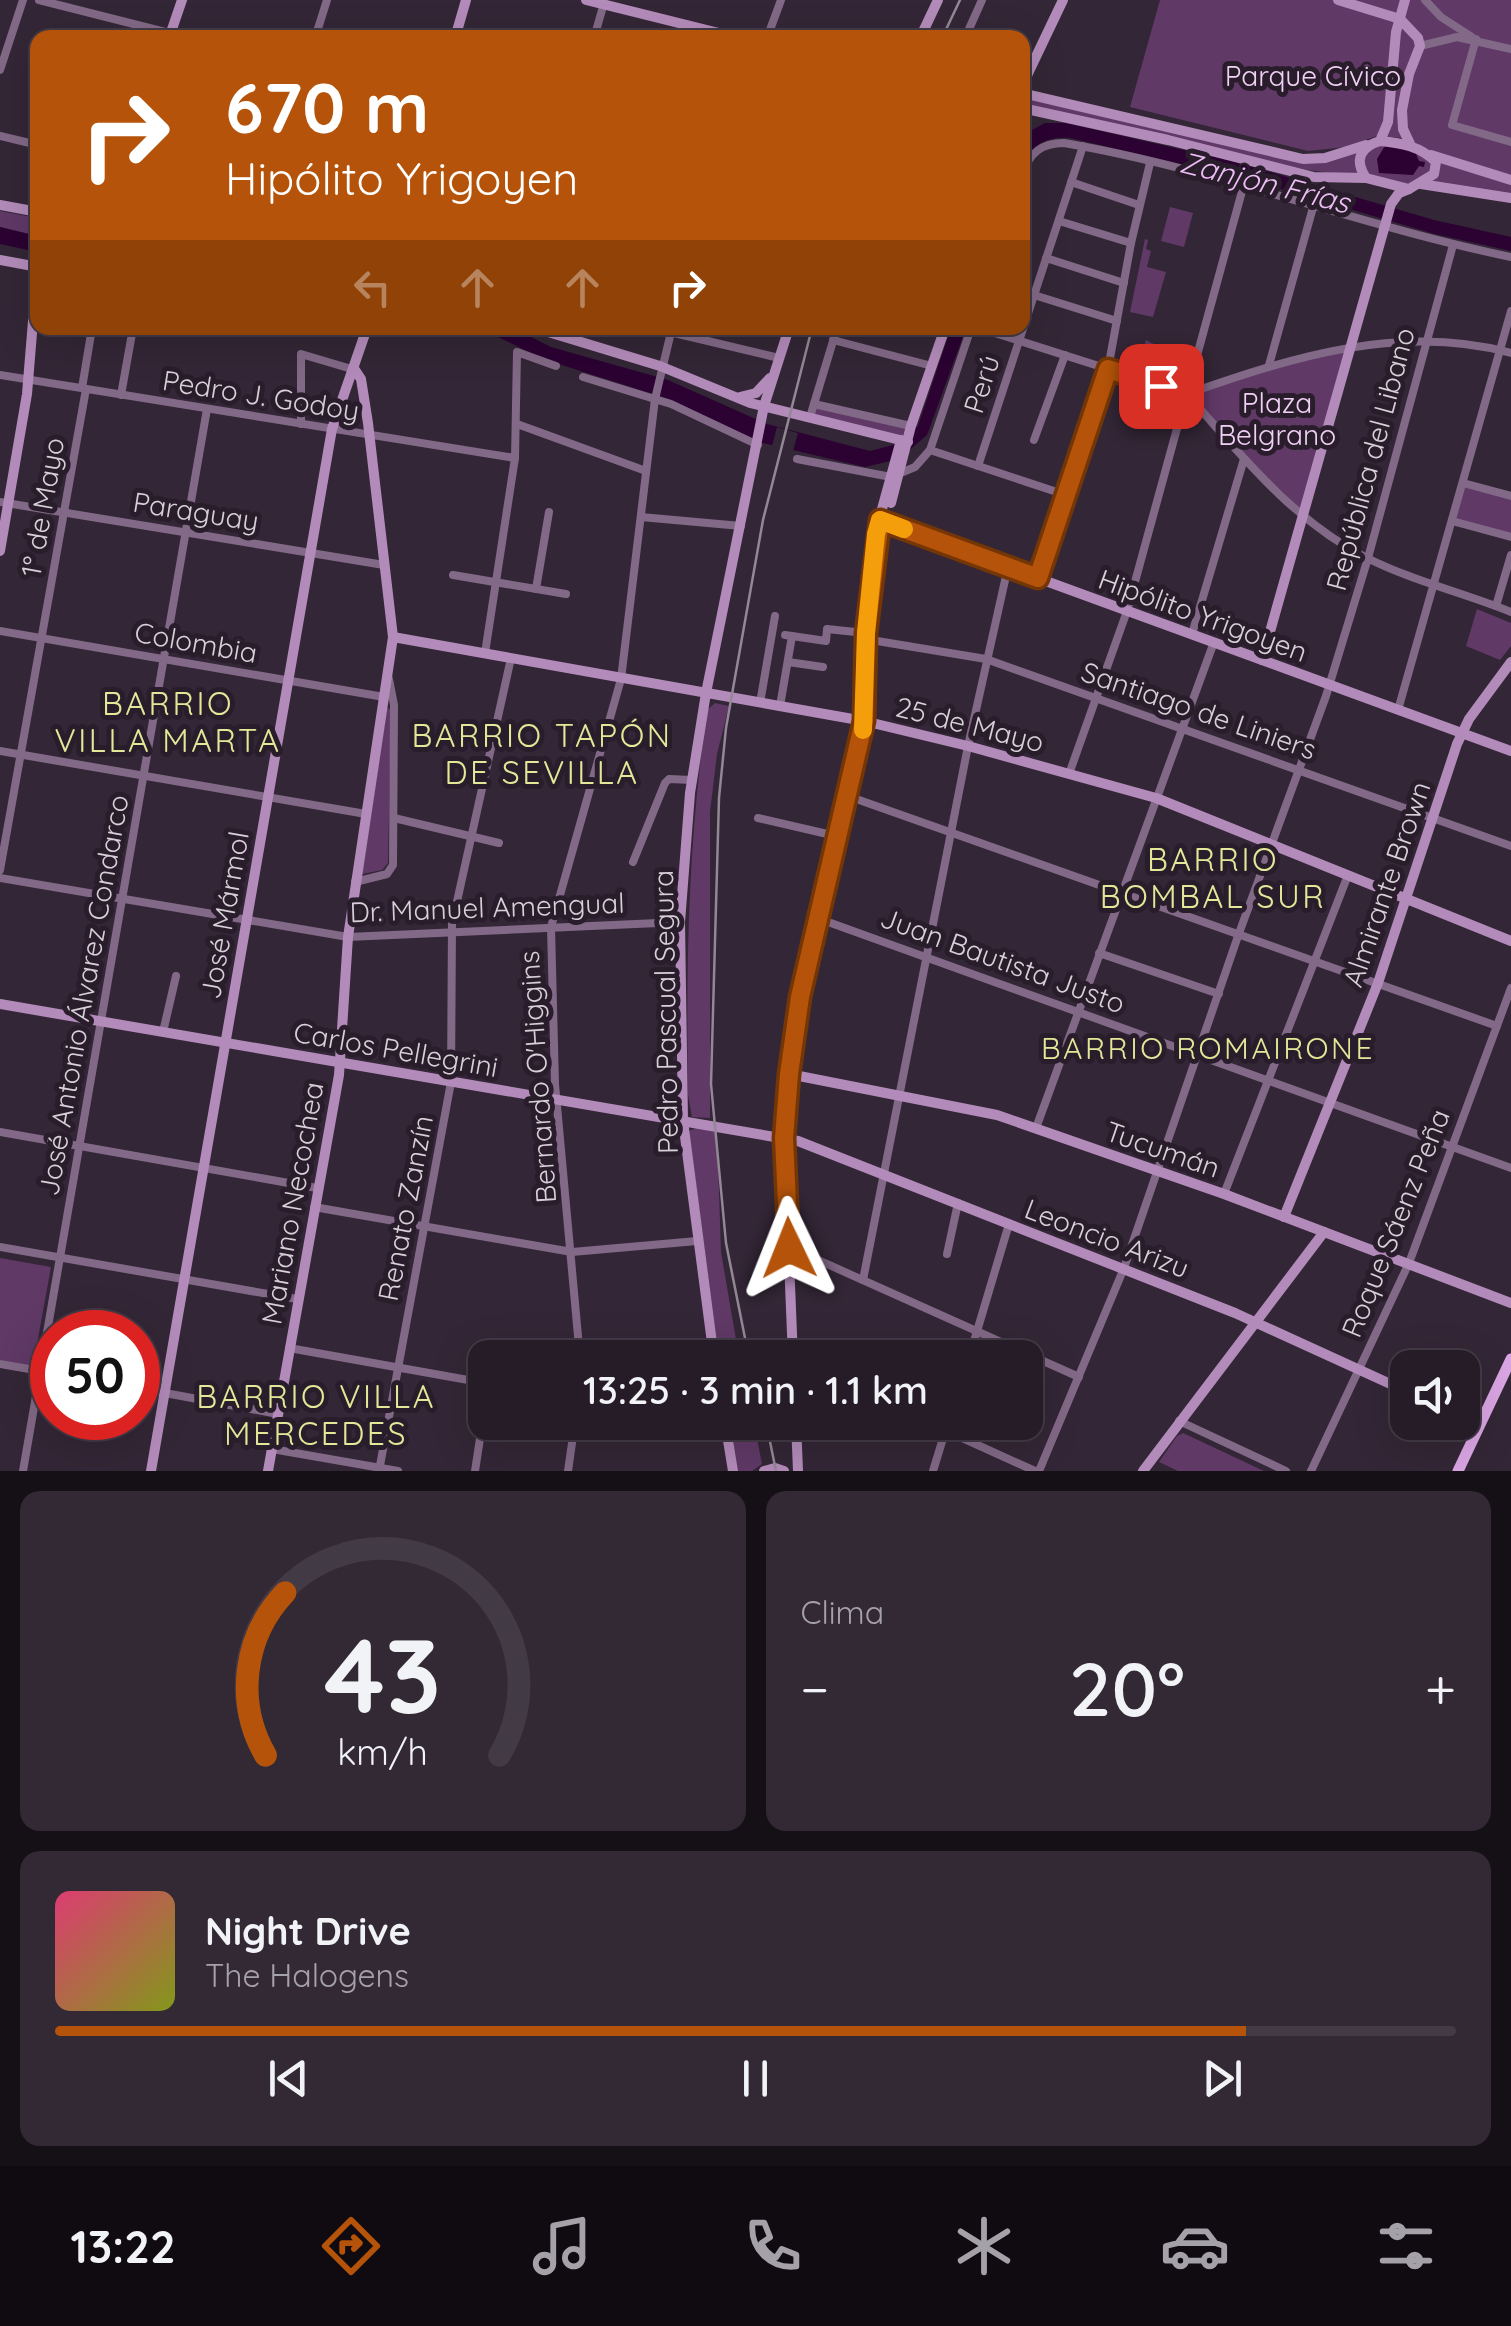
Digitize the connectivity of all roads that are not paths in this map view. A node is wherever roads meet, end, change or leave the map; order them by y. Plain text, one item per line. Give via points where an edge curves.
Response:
1 (23, 0) edge
2 (39, 0) edge
3 (182, 0) edge
4 (327, 0) edge
5 (466, 0) edge
6 (586, 0) edge
7 (781, 0) edge
8 (938, 0) edge
9 (982, 0) edge
10 (1063, 0) edge
11 (1338, 0) edge
12 (1405, 0) edge
13 (1426, 0) edge
14 (604, 2) edge
15 (1400, 18) junction
16 (151, 30) edge
17 (172, 30) edge
18 (318, 30) edge
19 (457, 30) edge
20 (596, 30) edge
21 (709, 30) edge
22 (770, 30) edge
23 (924, 30) edge
24 (968, 30) edge
25 (1476, 40) junction
26 (1420, 46) junction
27 (1511, 50) edge
28 (1030, 69) edge
29 (0, 70) edge
30 (1030, 84) edge
31 (1030, 110) edge
32 (0, 136) edge
33 (1380, 141) junction
34 (1511, 142) edge
35 (30, 143) edge
36 (1366, 145) junction
37 (1084, 146) junction
38 (1417, 149) junction
39 (1030, 160) edge
40 (1150, 162) junction
41 (1366, 178) junction
42 (1511, 180) edge
43 (1071, 182) junction
44 (1379, 183) junction
45 (1244, 184) junction
46 (1422, 184) junction
47 (1409, 189) junction
48 (1511, 198) edge
49 (1314, 204) junction
50 (0, 205) edge
51 (1139, 205) junction
52 (1390, 205) junction
53 (30, 211) edge
54 (1058, 220) junction
55 (1385, 223) junction
56 (1131, 242) junction
57 (1453, 245) junction
58 (1511, 257) edge
59 (1046, 258) junction
60 (0, 260) edge
61 (30, 266) edge
62 (1124, 283) junction
63 (1034, 295) junction
64 (1030, 307) edge
65 (1511, 311) edge
66 (1117, 321) junction
67 (32, 335) edge
68 (91, 335) edge
69 (131, 335) edge
70 (365, 335) edge
71 (550, 335) edge
72 (670, 335) edge
73 (690, 335) edge
74 (787, 335) edge
75 (835, 335) edge
76 (943, 335) edge
77 (969, 335) edge
78 (1003, 335) edge
79 (1021, 335) edge
80 (833, 340) junction
81 (1019, 340) junction
82 (1426, 343) junction
83 (1351, 345) junction
84 (1500, 350) junction
85 (1511, 353) edge
86 (1065, 355) junction
87 (779, 358) junction
88 (1269, 365) junction
89 (556, 366) dead end
90 (932, 366) junction
91 (1108, 369) junction
92 (355, 370) junction
93 (774, 373) junction
94 (0, 375) edge
95 (583, 377) dead end
96 (28, 380) junction
97 (657, 384) junction
98 (84, 388) junction
99 (1188, 394) junction
100 (121, 395) junction
101 (734, 397) junction
102 (814, 404) junction
103 (764, 406) junction
104 (206, 409) junction
105 (810, 417) junction
106 (301, 424) junction
107 (516, 424) junction
108 (911, 426) junction
109 (332, 429) junction
110 (369, 435) junction
111 (760, 435) junction
112 (1034, 440) dead end
113 (902, 445) junction
114 (930, 450) junction
115 (515, 458) junction
116 (1244, 458) junction
117 (797, 459) dead end
118 (978, 466) junction
119 (646, 471) junction
120 (895, 476) junction
121 (1463, 483) junction
122 (1066, 495) junction
123 (1511, 496) edge
124 (4, 502) edge
125 (64, 512) junction
126 (549, 512) dead end
127 (641, 517) junction
128 (1304, 518) junction
129 (1452, 521) junction
130 (883, 522) junction
131 (741, 526) junction
132 (187, 532) junction
133 (1511, 537) edge
134 (0, 551) edge
135 (312, 553) junction
136 (1511, 554) edge
137 (1368, 558) junction
138 (384, 565) junction
139 (1008, 567) junction
140 (453, 574) dead end
141 (1038, 578) junction
142 (494, 582) junction
143 (1435, 584) junction
144 (536, 589) junction
145 (566, 594) dead end
146 (1496, 606) junction
147 (1127, 611) junction
148 (1511, 612) edge
149 (775, 616) dead end
150 (0, 631) edge
151 (1192, 634) junction
152 (865, 636) junction
153 (393, 637) junction
154 (42, 638) junction
155 (1214, 642) junction
156 (485, 653) junction
157 (511, 658) junction
158 (166, 659) junction
159 (986, 660) junction
160 (1262, 660) junction
161 (788, 662) junction
162 (1511, 662) edge
163 (824, 668) dead end
164 (387, 675) junction
165 (621, 679) junction
166 (288, 680) junction
167 (1330, 685) junction
168 (706, 693) junction
169 (1096, 697) junction
170 (384, 698) junction
171 (760, 703) junction
172 (780, 706) junction
173 (1398, 710) junction
174 (864, 721) junction
175 (1182, 727) junction
176 (1462, 733) junction
177 (968, 746) junction
178 (0, 751) edge
179 (1511, 751) edge
180 (22, 755) junction
181 (1300, 769) junction
182 (1069, 774) junction
183 (145, 776) junction
184 (692, 780) junction
185 (845, 795) junction
186 (268, 797) junction
187 (1156, 798) junction
188 (366, 814) junction
189 (1433, 817) junction
190 (394, 818) junction
191 (758, 818) dead end
192 (951, 833) junction
193 (470, 836) junction
194 (836, 836) junction
195 (499, 843) dead end
196 (1271, 844) junction
197 (1511, 846) edge
198 (633, 862) dead end
199 (0, 870) edge
200 (1348, 875) junction
201 (0, 878) edge
202 (356, 882) junction
203 (1121, 894) junction
204 (1406, 898) junction
205 (123, 899) junction
206 (818, 918) junction
207 (245, 920) junction
208 (680, 922) junction
209 (551, 927) junction
210 (450, 932) junction
211 (1238, 936) junction
212 (348, 937) junction
213 (1511, 940) edge
214 (1100, 953) junction
215 (927, 957) junction
216 (1315, 961) junction
217 (176, 976) dead end
218 (1378, 983) junction
219 (1511, 988) edge
220 (1218, 994) junction
221 (0, 1004) edge
222 (1079, 1011) junction
223 (101, 1021) junction
224 (1497, 1026) junction
225 (163, 1032) junction
226 (224, 1042) junction
227 (1199, 1054) junction
228 (340, 1062) junction
229 (789, 1074) junction
230 (1269, 1079) junction
231 (450, 1082) junction
232 (898, 1094) junction
233 (556, 1099) junction
234 (1331, 1101) junction
235 (683, 1121) junction
236 (1036, 1128) junction
237 (0, 1132) edge
238 (784, 1138) junction
239 (79, 1146) junction
240 (1453, 1147) junction
241 (203, 1168) junction
242 (1511, 1168) edge
243 (1158, 1172) junction
244 (883, 1174) junction
245 (317, 1188) junction
246 (1224, 1194) junction
247 (958, 1203) junction
248 (314, 1206) junction
249 (1284, 1216) junction
250 (1009, 1224) junction
251 (424, 1227) junction
252 (1324, 1232) junction
253 (697, 1241) junction
254 (0, 1247) edge
255 (789, 1248) junction
256 (572, 1252) junction
257 (947, 1254) dead end
258 (60, 1258) junction
259 (1409, 1263) junction
260 (1124, 1268) junction
261 (184, 1280) junction
262 (863, 1280) junction
263 (297, 1300) junction
264 (1511, 1303) edge
265 (51, 1310) edge
266 (1254, 1321) junction
267 (977, 1331) junction
268 (579, 1340) edge
269 (711, 1340) edge
270 (792, 1340) edge
271 (974, 1340) edge
272 (996, 1340) edge
273 (289, 1348) junction
274 (1511, 1359) edge
275 (1043, 1361) edge
276 (0, 1364) edge
277 (398, 1367) junction
278 (30, 1369) edge
279 (1359, 1369) junction
280 (1079, 1377) junction
281 (468, 1379) edge
282 (1390, 1384) edge
283 (160, 1392) edge
284 (164, 1393) junction
285 (278, 1414) junction
286 (1178, 1421) junction
287 (1480, 1424) edge
288 (30, 1436) edge
289 (479, 1440) edge
290 (573, 1440) edge
291 (728, 1440) edge
292 (797, 1440) edge
293 (943, 1440) edge
294 (965, 1440) edge
295 (1472, 1440) edge
296 (272, 1449) junction
297 (379, 1469) edge
298 (24, 1471) edge
299 (151, 1471) edge
300 (268, 1471) edge
301 (398, 1471) edge
302 (474, 1471) edge
303 (568, 1471) edge
304 (733, 1471) edge
305 (764, 1471) edge
306 (784, 1471) edge
307 (798, 1471) edge
308 (933, 1471) edge
309 (1037, 1471) edge
310 (1142, 1471) edge
311 (1286, 1471) edge
312 (1310, 1471) edge
313 (1458, 1471) edge

1 - 29 street
2 - 16 street
3 - 17 street
4 - 18 street
5 - 19 street
6 - 14 street
7 - 22 street
8 - 23 street
9 - 24 street
10 - 28 street
11 - 15 street
12 - 15 street
13 - 25 street
14 - 20 street
14 - 21 street
15 - 26 street
15 - 33 street
25 - 26 street via 1450,37
25 - 27 street
25 - 34 street via 1452,125
26 - 38 street via 1402,110 1403,129
30 - 36 street via 1303,159
31 - 41 street via 1314,177
32 - 35 street
33 - 36 street
33 - 38 street
36 - 41 street via 1359,159
37 - 39 street via 1058,143
37 - 40 street
37 - 43 street, Perú
38 - 42 street
38 - 46 street via 1436,162
40 - 45 street
40 - 51 street
41 - 44 street
43 - 51 street
43 - 54 street, Perú
44 - 47 street
44 - 52 street
45 - 49 street
45 - 99 street
46 - 47 street
46 - 48 street
47 - 52 street
49 - 55 street
49 - 88 street
50 - 53 street
51 - 56 street
52 - 55 street
54 - 56 street
54 - 59 street, Perú
55 - 57 street
55 - 83 street
56 - 62 street
57 - 58 street
57 - 82 street, República del Libano
59 - 62 street
59 - 63 street, Perú
60 - 61 street
62 - 66 street
63 - 64 street, Perú
63 - 66 street
65 - 84 street
66 - 91 street
67 - 96 street
68 - 98 street, 1° de Mayo
69 - 100 street
70 - 92 street, Mariano Necochea
71 - 97 street
72 - 97 street, Bernardo O'Higgins
73 - 87 street
74 - 87 street, Pedro Pascual Segura
75 - 80 street
76 - 90 street
77 - 114 street
78 - 81 street
79 - 81 street, Perú
80 - 90 street
80 - 102 street
81 - 86 street
81 - 118 street, Perú
82 - 83 street
82 - 84 street
82 - 137 street, República del Libano
83 - 88 street
83 - 128 street
84 - 85 street
84 - 121 street
86 - 91 street
86 - 112 street
87 - 93 street, Pedro Pascual Segura
88 - 99 street
89 - 107 street via 517,352
90 - 108 street
91 - 99 street
91 - 122 street
92 - 106 street via 301,354
92 - 109 street, José Mármol
92 - 110 street, Mariano Necochea
93 - 101 street via 756,393
93 - 103 street, Pedro Pascual Segura
94 - 96 street, Pedro J. Godoy
95 - 97 street
96 - 98 street, Pedro J. Godoy
96 - 124 street
97 - 101 street
97 - 111 street
97 - 119 street, Bernardo O'Higgins
98 - 100 street, Pedro J. Godoy
98 - 125 street, 1° de Mayo
99 - 116 street
99 - 147 street
100 - 104 street, Pedro J. Godoy
101 - 103 street
102 - 105 street
102 - 108 street
103 - 105 street
103 - 111 street, Pedro Pascual Segura
104 - 106 street, Pedro J. Godoy
104 - 132 street, José Antonio Álvarez Condarco
105 - 113 street
106 - 109 street, Pedro J. Godoy
107 - 115 street
107 - 119 street
108 - 113 street
109 - 110 street, Pedro J. Godoy
109 - 135 street, José Mármol
110 - 115 street, Pedro J. Godoy
110 - 138 street, Mariano Necochea
111 - 131 street, Pedro Pascual Segura
113 - 120 street
114 - 118 street
114 - 120 street
115 - 142 street
116 - 128 street
116 - 151 street
117 - 120 street
118 - 122 street
119 - 127 street, Bernardo O'Higgins
120 - 130 street
121 - 123 street
121 - 129 street
122 - 141 street
124 - 125 street, Paraguay
124 - 134 street
125 - 132 street, Paraguay
125 - 154 street, 1° de Mayo
126 - 144 street
127 - 131 street
127 - 165 street, Bernardo O'Higgins
128 - 137 street
128 - 160 street
129 - 133 street
129 - 143 street
130 - 139 street, Hipólito Yrigoyen
130 - 152 street
131 - 168 street, Pedro Pascual Segura
132 - 135 street, Paraguay
132 - 158 street, José Antonio Álvarez Condarco
135 - 138 street, Paraguay
135 - 166 street, José Mármol
136 - 146 street
137 - 143 street
137 - 167 street, República del Libano
138 - 153 street, Mariano Necochea
139 - 141 street, Hipólito Yrigoyen
139 - 159 street
140 - 142 street
141 - 147 street, Hipólito Yrigoyen
142 - 144 street
142 - 156 street
143 - 146 street
143 - 173 street
144 - 145 street
146 - 148 street
147 - 151 street, Hipólito Yrigoyen
147 - 169 street
149 - 171 street
150 - 154 street, Colombia
151 - 155 street, Hipólito Yrigoyen
152 - 159 street, Santiago de Liniers
152 - 161 street, Santiago de Liniers via 827,628 826,641 789,636
152 - 174 street
153 - 156 street, 25 de Mayo
153 - 164 street, Mariano Necochea
154 - 158 street, Colombia
154 - 180 street, 1° de Mayo
155 - 160 street, Hipólito Yrigoyen
155 - 175 street
156 - 157 street, 25 de Mayo
157 - 165 street, 25 de Mayo
157 - 193 street, Renato Zanzín
158 - 166 street, Colombia
158 - 183 street, José Antonio Álvarez Condarco
159 - 169 street, Santiago de Liniers
159 - 177 street
160 - 167 street, Hipólito Yrigoyen
161 - 163 street
161 - 172 street
162 - 176 street, Almirante Brown
164 - 170 street, Mariano Necochea
164 - 190 street, Mariano Necochea via 394,705
165 - 168 street, 25 de Mayo
165 - 209 street, Bernardo O'Higgins
166 - 170 street, Colombia
166 - 186 street, José Mármol
167 - 173 street, Hipólito Yrigoyen
167 - 181 street, República del Libano
168 - 171 street, 25 de Mayo
168 - 184 street, Pedro Pascual Segura
169 - 175 street, Santiago de Liniers
169 - 182 street
170 - 188 street, Mariano Necochea
171 - 172 street, 25 de Mayo
172 - 174 street, 25 de Mayo
173 - 176 street, Hipólito Yrigoyen
174 - 177 street, 25 de Mayo
174 - 185 street
175 - 181 street, Santiago de Liniers
175 - 187 street
176 - 179 street, Hipólito Yrigoyen
176 - 189 street, Almirante Brown
177 - 182 street, 25 de Mayo
177 - 192 street
178 - 180 street
180 - 183 street
180 - 199 street, 1° de Mayo
181 - 189 street, Santiago de Liniers
181 - 196 street, República del Libano
182 - 187 street, 25 de Mayo
183 - 186 street
183 - 205 street, José Antonio Álvarez Condarco
184 - 198 street via 665,783
184 - 208 street, Pedro Pascual Segura
185 - 192 street
185 - 194 street
186 - 188 street
186 - 207 street, José Mármol
187 - 196 street, 25 de Mayo
187 - 203 street
188 - 202 street, Mariano Necochea
189 - 197 street, Santiago de Liniers
189 - 204 street, Almirante Brown
190 - 193 street
190 - 202 street, Mariano Necochea via 392,869
191 - 194 street
192 - 203 street
192 - 215 street
193 - 195 street
193 - 210 street, Renato Zanzín
194 - 206 street
196 - 200 street, 25 de Mayo
196 - 211 street, República del Libano
200 - 204 street, 25 de Mayo
200 - 216 street
201 - 205 street, Dr. Manuel Amengual
202 - 212 street, Mariano Necochea
203 - 211 street
203 - 214 street
204 - 213 street, 25 de Mayo
204 - 218 street, Almirante Brown
205 - 207 street, Dr. Manuel Amengual
205 - 223 street, José Antonio Álvarez Condarco
206 - 215 street, Juan Bautista Justo
206 - 229 street
207 - 212 street, Dr. Manuel Amengual
207 - 226 street, José Mármol
208 - 209 street, Dr. Manuel Amengual
208 - 235 street, Pedro Pascual Segura
209 - 210 street, Dr. Manuel Amengual
209 - 233 street, Bernardo O'Higgins
210 - 212 street, Dr. Manuel Amengual
210 - 231 street, Renato Zanzín
211 - 216 street
211 - 220 street, República del Libano
212 - 228 street, Mariano Necochea
214 - 220 street
214 - 222 street
215 - 222 street, Juan Bautista Justo
215 - 232 street
216 - 218 street
216 - 230 street
217 - 225 street
218 - 224 street
218 - 234 street, Almirante Brown
219 - 224 street, Roque Sáenz Peña
220 - 227 street, República del Libano
221 - 223 street, Carlos Pellegrini
222 - 227 street, Juan Bautista Justo
222 - 236 street
223 - 225 street, Carlos Pellegrini
223 - 239 street, José Antonio Álvarez Condarco
224 - 240 street, Roque Sáenz Peña
225 - 226 street, Carlos Pellegrini
226 - 228 street, Carlos Pellegrini
226 - 241 street, José Mármol
227 - 230 street, Juan Bautista Justo
227 - 243 street, República del Libano
228 - 231 street, Carlos Pellegrini
228 - 245 street, Mariano Necochea
229 - 232 street, Tucumán
229 - 238 street
230 - 234 street, Juan Bautista Justo
230 - 246 street
231 - 233 street, Carlos Pellegrini
231 - 251 street, Renato Zanzín
232 - 236 street, Tucumán
232 - 244 street
233 - 235 street, Carlos Pellegrini
233 - 256 street, Bernardo O'Higgins
234 - 240 street, Juan Bautista Justo
234 - 249 street, Almirante Brown
235 - 238 street, Carlos Pellegrini
235 - 253 street, Pedro Pascual Segura
236 - 243 street, Tucumán
237 - 239 street
238 - 244 street, Leoncio Arizu
238 - 255 street
239 - 241 street
239 - 258 street, José Antonio Álvarez Condarco
240 - 242 street, Juan Bautista Justo
240 - 259 street, Roque Sáenz Peña
241 - 245 street
241 - 261 street, José Mármol
243 - 246 street, Tucumán
243 - 260 street, República del Libano
244 - 247 street, Leoncio Arizu
244 - 262 street
245 - 248 street, Mariano Necochea
246 - 249 street, Tucumán
247 - 250 street, Leoncio Arizu
247 - 257 street
248 - 251 street
248 - 263 street, Mariano Necochea
249 - 252 street, Tucumán
250 - 260 street, Leoncio Arizu
250 - 267 street
251 - 256 street
251 - 277 street, Renato Zanzín
252 - 259 street, Tucumán
252 - 266 street
253 - 256 street
253 - 269 street, Pedro Pascual Segura
254 - 258 street
255 - 262 street
255 - 270 street
256 - 268 street, Bernardo O'Higgins
258 - 261 street
258 - 265 street, José Antonio Álvarez Condarco
259 - 264 street, Tucumán
259 - 279 street, Roque Sáenz Peña
260 - 266 street, Leoncio Arizu
260 - 280 street, República del Libano
261 - 263 street
261 - 284 street, José Mármol
262 - 267 street
263 - 273 street, Mariano Necochea
266 - 279 street, Leoncio Arizu
266 - 286 street
267 - 271 street
267 - 272 street
273 - 277 street
273 - 285 street, Mariano Necochea
274 - 287 main road
275 - 280 street
276 - 278 street
277 - 281 street
277 - 297 street, Renato Zanzín
279 - 282 street, Leoncio Arizu
279 - 312 street, Roque Sáenz Peña
280 - 309 street, República del Libano
283 - 284 street
284 - 285 street
284 - 299 street, José Mármol
285 - 296 street, Mariano Necochea
286 - 310 street
286 - 311 street
288 - 298 street, José Antonio Álvarez Condarco
289 - 302 street
290 - 303 street
291 - 304 street
292 - 307 street
293 - 308 street
294 - 309 street
295 - 313 main road
296 - 297 street
296 - 300 street, Mariano Necochea
297 - 301 street
305 - 306 street

